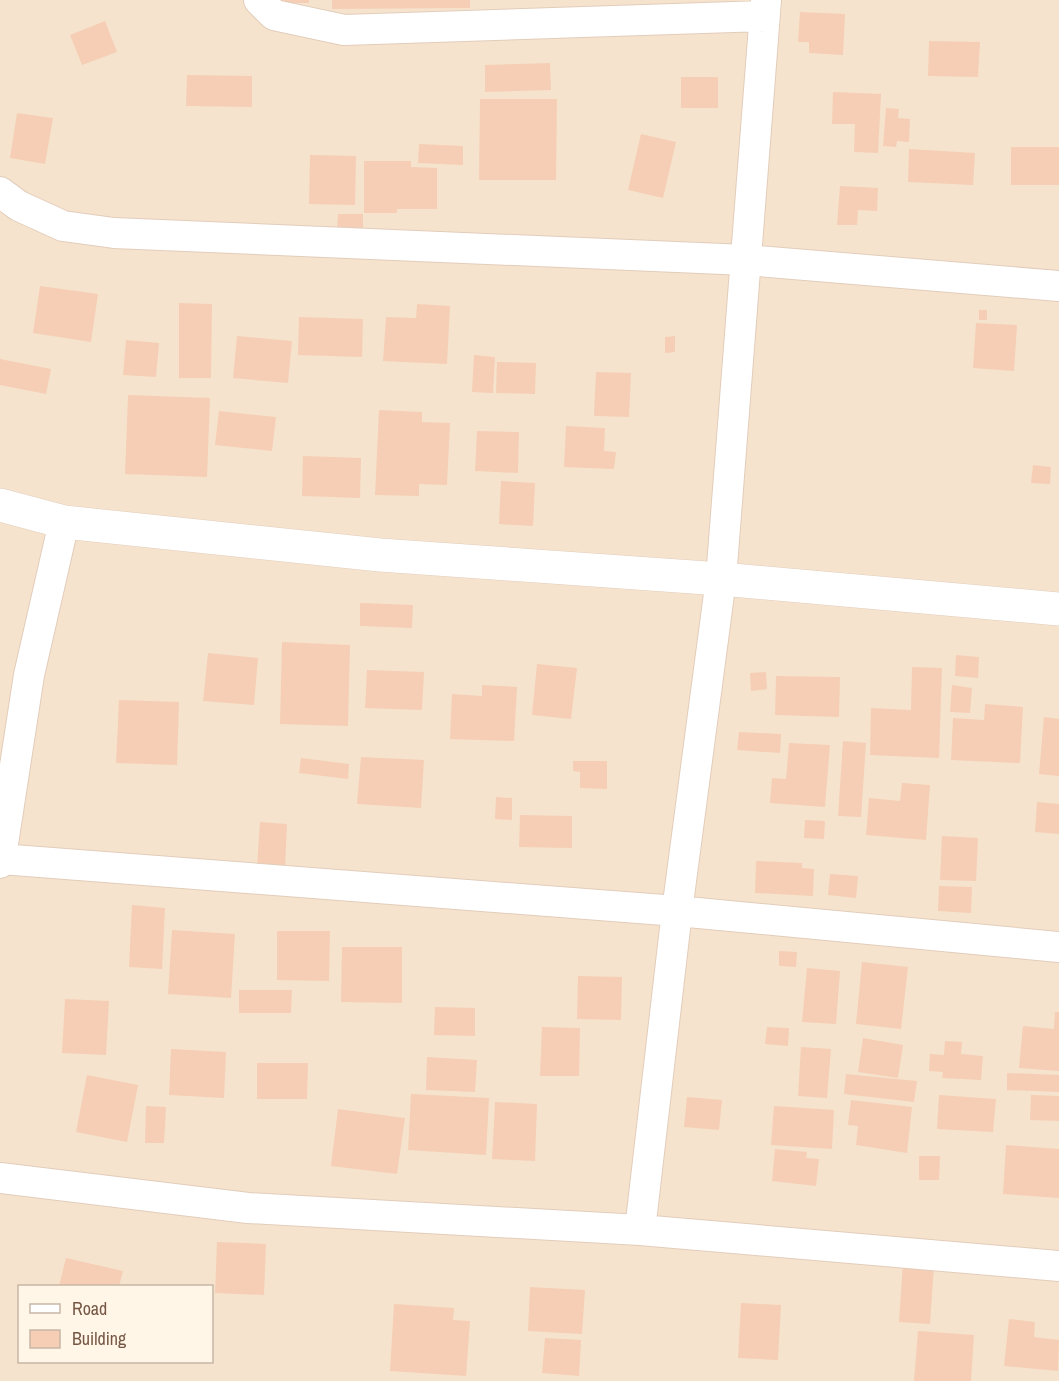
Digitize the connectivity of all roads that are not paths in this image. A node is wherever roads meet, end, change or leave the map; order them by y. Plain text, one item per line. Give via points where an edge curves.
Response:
1 (259, 0) edge
2 (765, 8) edge
3 (0, 192) edge
4 (746, 261) junction
5 (1059, 286) edge
6 (0, 505) edge
7 (64, 522) junction
8 (721, 579) junction
9 (1059, 609) edge
10 (0, 860) edge
11 (677, 912) junction
12 (1059, 947) edge
13 (0, 1178) edge
14 (640, 1230) junction
15 (1059, 1266) edge

1 - 2 street via 274,15 344,30
2 - 4 street
3 - 4 street via 63,226 114,233
4 - 5 street
4 - 8 street
6 - 7 street
7 - 8 street via 381,555
7 - 10 street via 29,675
8 - 9 street
8 - 11 street
10 - 11 street
11 - 12 street
11 - 14 street
13 - 14 street via 248,1208
14 - 15 street

